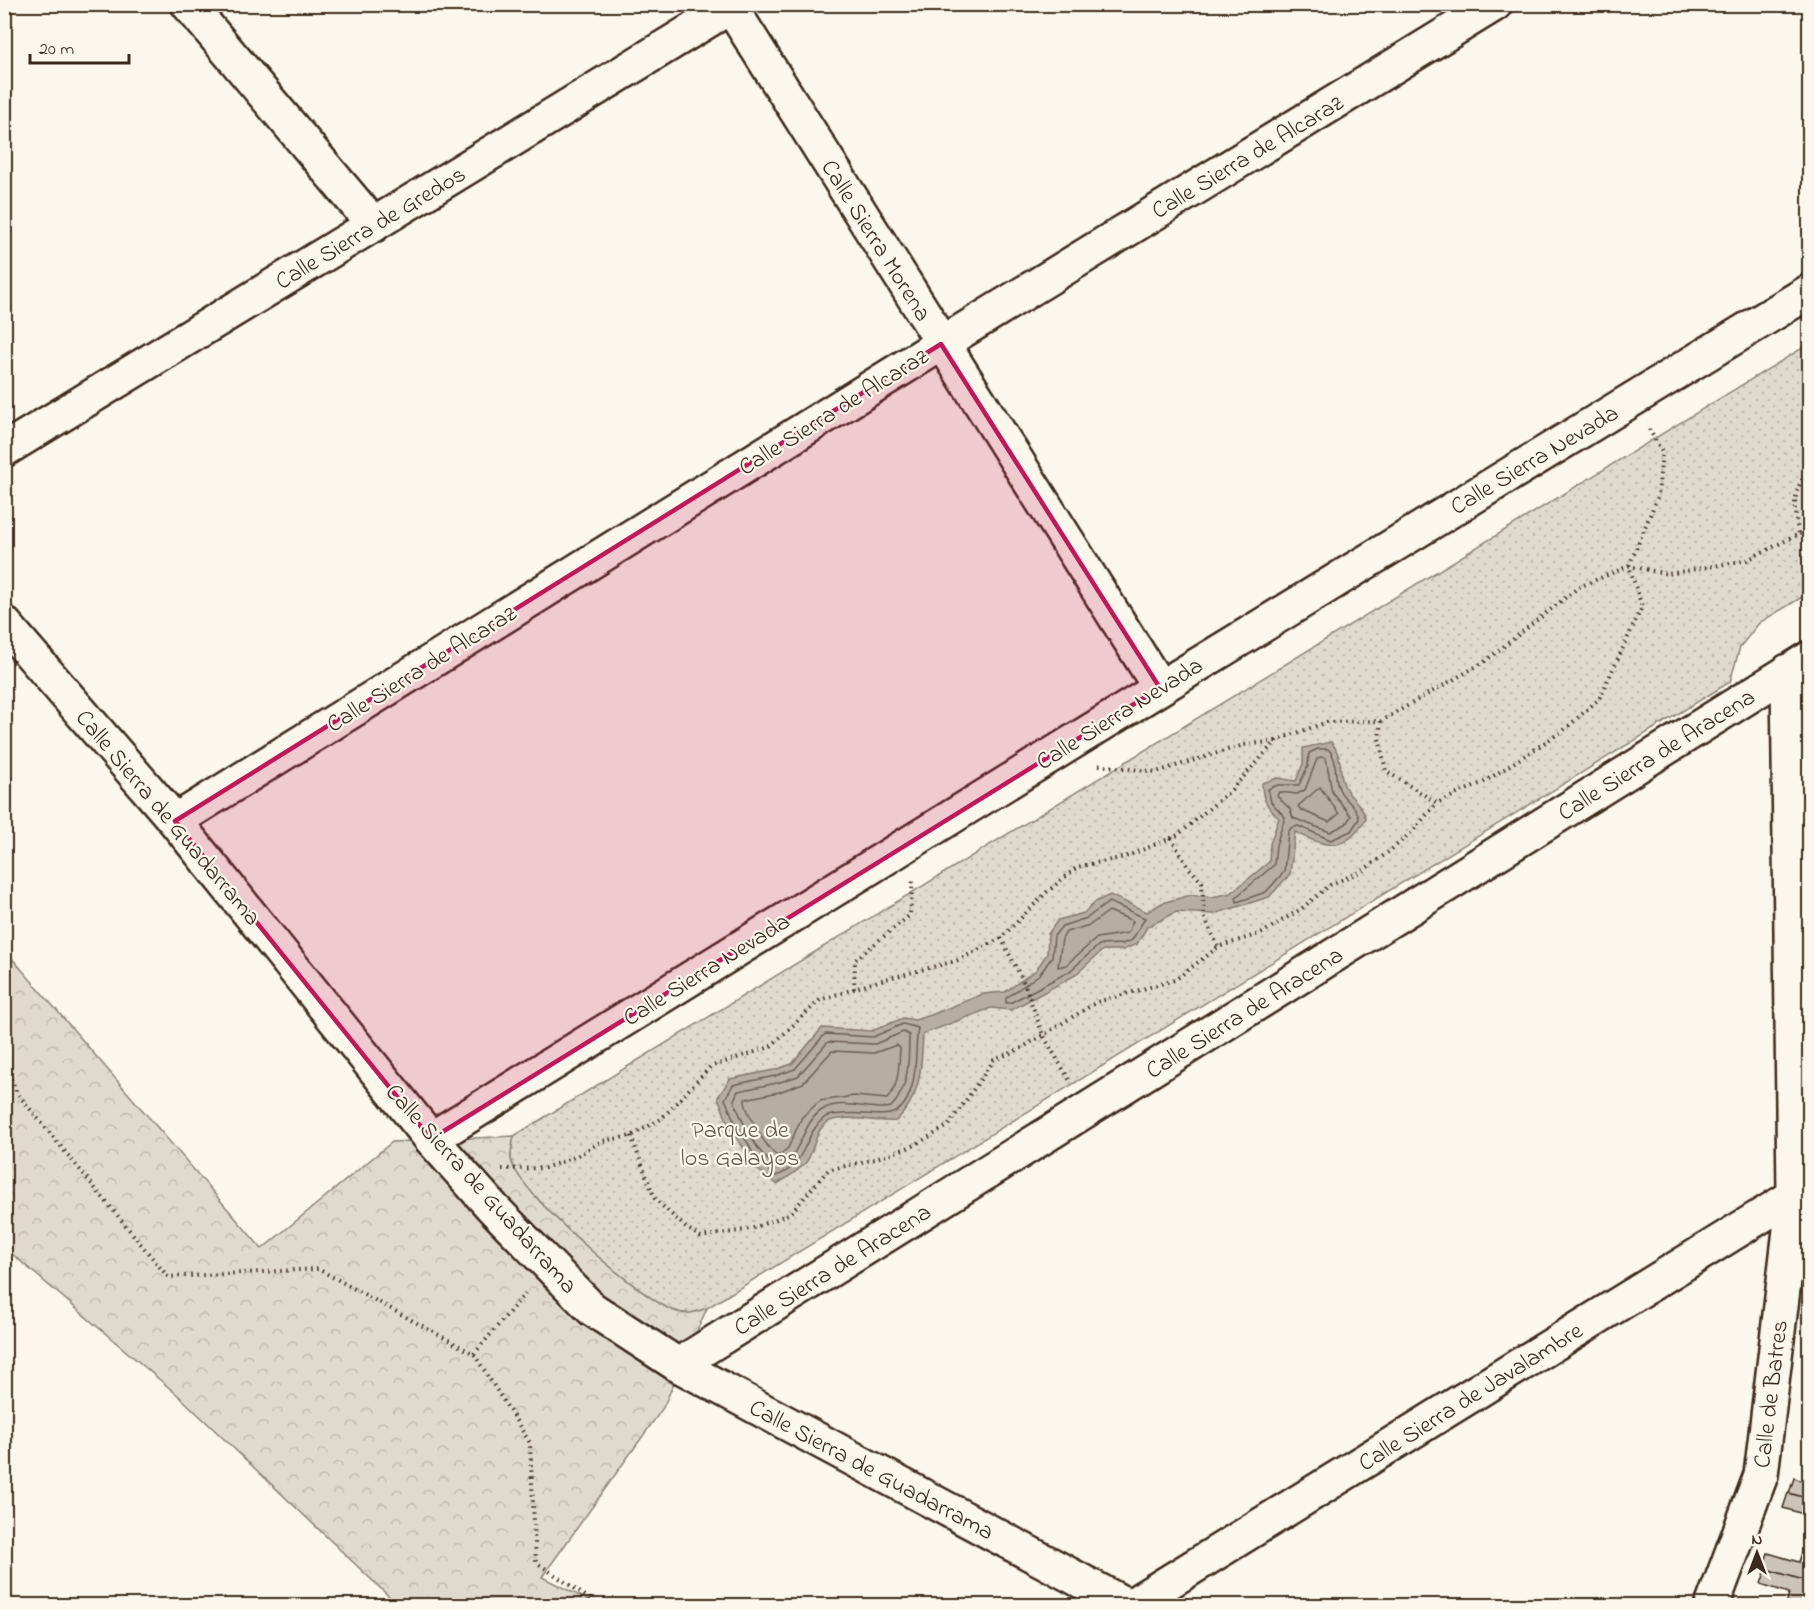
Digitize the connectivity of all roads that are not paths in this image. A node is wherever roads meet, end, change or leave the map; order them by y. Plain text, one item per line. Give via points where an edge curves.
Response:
1 (188, 4) edge
2 (1495, 4) edge
3 (732, 5) edge
4 (374, 225) junction
5 (1809, 291) edge
6 (941, 344) junction
7 (4, 450) edge
8 (4, 623) edge
9 (1799, 665) edge
10 (1160, 688) junction
11 (175, 821) junction
12 (431, 1139) junction
13 (1802, 1191) edge
14 (678, 1365) junction
15 (1129, 1605) edge
16 (1712, 1605) edge

1 - 4 street
2 - 6 street, Calle Sierra de Alcaraz
3 - 4 street, Calle Sierra de Gredos
3 - 6 street, Calle Sierra Morena
4 - 7 street, Calle Sierra de Gredos
5 - 10 street, Calle Sierra Nevada
6 - 10 street, Calle Sierra Morena
6 - 11 street, Calle Sierra de Alcaraz
8 - 11 street, Calle Sierra de Guadarrama
9 - 13 street, Calle de Batres
9 - 14 street, Calle Sierra de Aracena
10 - 12 street, Calle Sierra Nevada
11 - 12 street, Calle Sierra de Guadarrama
12 - 14 street, Calle Sierra de Guadarrama via 592,1309
13 - 15 street, Calle Sierra de Javalambre
13 - 16 street, Calle de Batres via 1761,1475
14 - 15 street, Calle Sierra de Guadarrama

